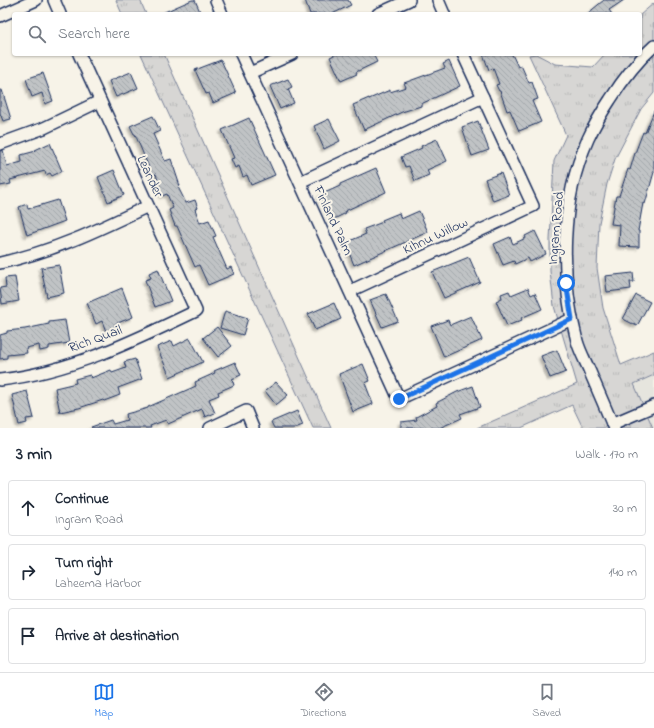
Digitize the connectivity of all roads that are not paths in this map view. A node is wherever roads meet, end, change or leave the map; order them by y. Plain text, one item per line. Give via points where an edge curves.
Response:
1 (36, 0) edge
2 (54, 0) edge
3 (216, 0) edge
4 (409, 0) edge
5 (438, 0) edge
6 (59, 12) edge
7 (221, 12) edge
8 (382, 12) edge
9 (443, 12) edge
10 (0, 16) edge
11 (654, 46) edge
12 (79, 56) edge
13 (242, 56) edge
14 (288, 56) edge
15 (464, 56) edge
16 (250, 74) junction
17 (482, 97) junction
18 (100, 101) junction
19 (0, 144) edge
20 (300, 182) junction
21 (148, 206) junction
22 (0, 263) edge
23 (350, 291) junction
24 (196, 311) joint
25 (572, 319) junction
26 (0, 380) edge
27 (654, 406) edge
28 (613, 426) edge
29 (210, 428) edge
30 (253, 428) edge

1 - 10 street
2 - 6 street
3 - 7 street
4 - 8 street
5 - 9 street
11 - 25 street, Ingram Road via 634,67 603,112 588,140 576,173 565,245 566,283
12 - 18 street, Leander
13 - 16 street, Finland Palm
14 - 16 street
15 - 17 street
16 - 20 street, Finland Palm
17 - 20 street
17 - 23 street, Kihnu Willow via 533,206
18 - 19 street via 44,128
18 - 21 street, Leander
20 - 23 street, Finland Palm
21 - 22 street via 62,245 28,257
21 - 24 street, Leander
23 - 25 street, Finland Palm via 399,399
24 - 26 street, Rich Quail via 111,350 52,370
25 - 28 street, Ingram Road via 578,344
27 - 28 street
29 - 30 street via 246,411

